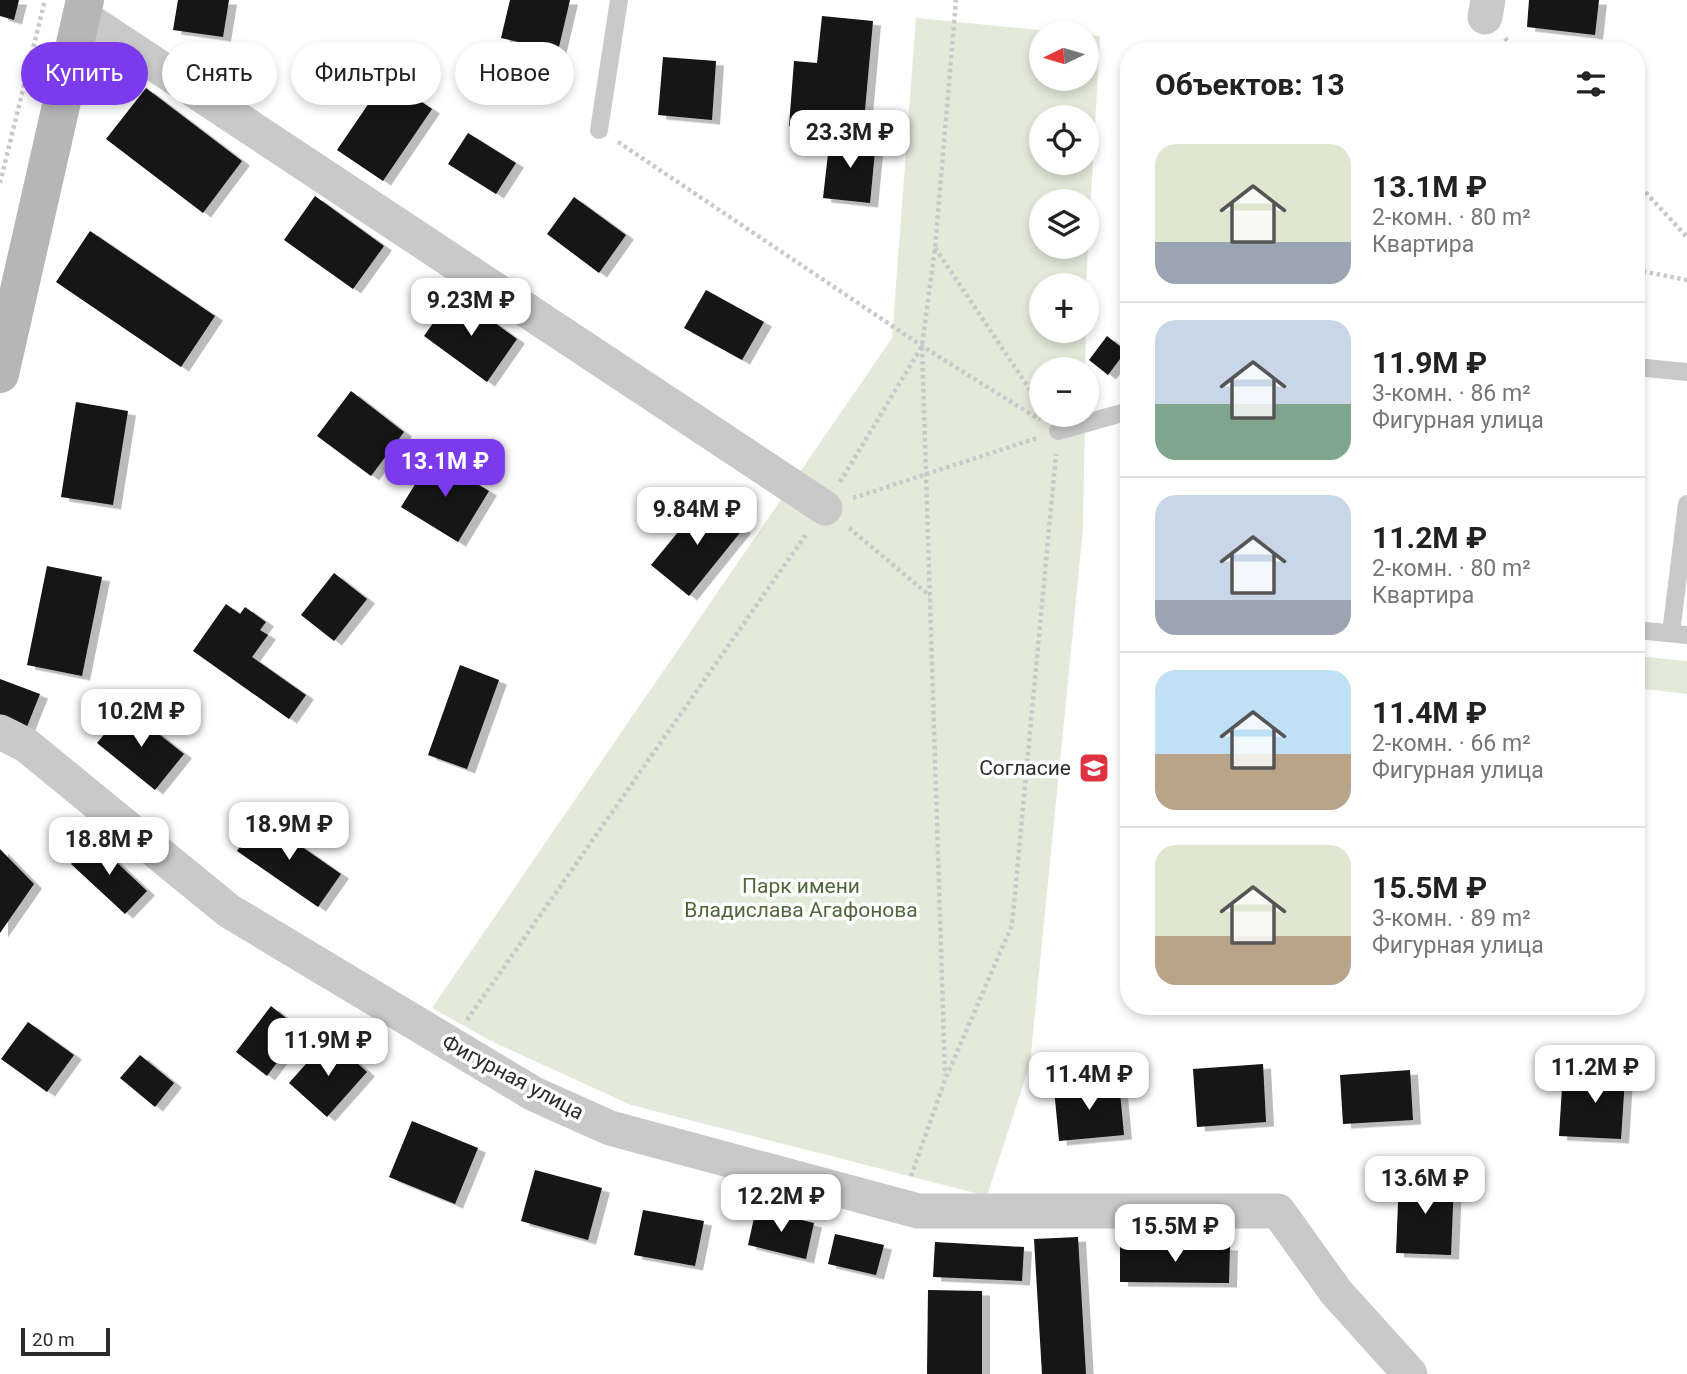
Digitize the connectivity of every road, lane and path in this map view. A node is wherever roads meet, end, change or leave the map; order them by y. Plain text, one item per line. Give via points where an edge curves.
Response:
1 (45, 0) edge
2 (619, 0) edge
3 (956, 0) edge
4 (84, 8) edge
5 (599, 130) joint
6 (0, 183) edge
7 (1645, 191) edge
8 (1687, 237) edge
9 (935, 248) junction
10 (1645, 272) edge
11 (1687, 280) edge
12 (922, 346) junction
13 (1645, 368) edge
14 (1687, 372) edge
15 (0, 374) edge
16 (1029, 388) edge
17 (1120, 414) edge
18 (1058, 431) junction
19 (926, 474) junction
20 (1687, 504) edge
21 (825, 508) junction
22 (930, 596) junction
23 (1645, 631) edge
24 (1679, 634) edge
25 (0, 732) edge
26 (450, 1045) junction
27 (945, 1080) junction
28 (901, 1207) junction
29 (1410, 1374) edge

1 - 6 path
2 - 5 lane
3 - 9 path
4 - 15 street
4 - 21 street
5 - 12 path
7 - 8 path
9 - 12 path
9 - 16 path
10 - 11 path
12 - 18 path
12 - 19 path
12 - 21 path
13 - 14 lane
17 - 18 lane
18 - 19 path
18 - 27 path via 1012,925
19 - 21 path
19 - 22 path
20 - 24 lane
21 - 22 path
21 - 26 path
22 - 27 path
23 - 24 lane
25 - 26 street, Фигурная улица via 26,745 229,911
26 - 28 street, Фигурная улица via 534,1094 610,1128
27 - 28 path
28 - 29 street, Фигурная улица via 918,1211 1278,1211 1336,1292

